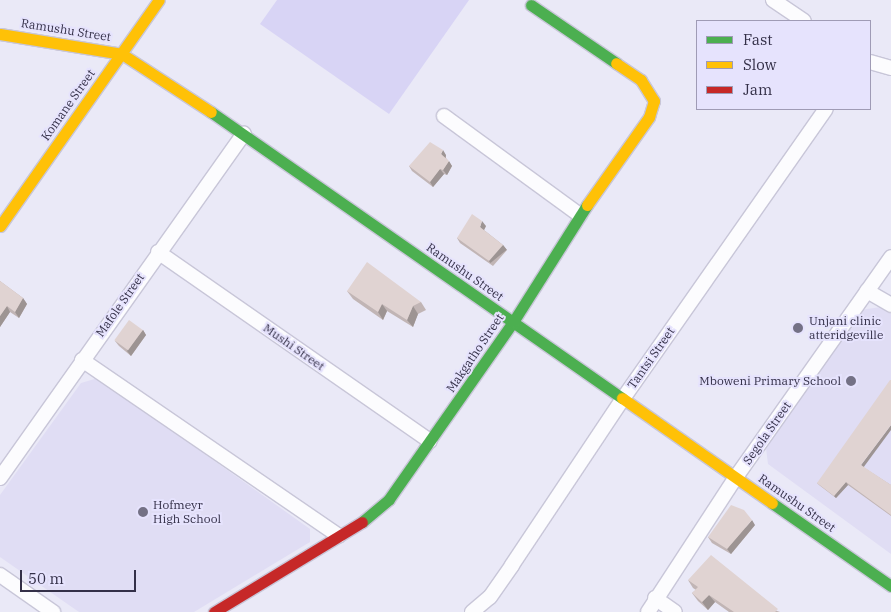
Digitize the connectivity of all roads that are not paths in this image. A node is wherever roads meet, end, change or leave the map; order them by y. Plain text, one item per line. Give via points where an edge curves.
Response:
1 (159, 0) edge
2 (774, 0) edge
3 (532, 5) dead end
4 (803, 20) edge
5 (0, 34) edge
6 (122, 54) junction
7 (871, 62) edge
8 (891, 68) edge
9 (825, 110) edge
10 (444, 116) dead end
11 (244, 134) junction
12 (580, 215) junction
13 (0, 226) edge
14 (158, 252) junction
15 (891, 256) edge
16 (867, 291) junction
17 (891, 305) edge
18 (513, 322) junction
19 (82, 360) junction
20 (622, 400) junction
21 (430, 441) junction
22 (736, 477) junction
23 (0, 478) edge
24 (339, 536) junction
25 (0, 575) edge
26 (891, 586) edge
27 (656, 598) junction
28 (476, 611) edge
29 (53, 612) edge
30 (214, 612) edge
31 (648, 612) edge
32 (675, 612) edge

1 - 6 street, Komane Street
2 - 4 street
3 - 12 street, Makgatho Street via 641,80 654,101 649,116
5 - 6 street, Ramushu Street via 58,40
6 - 11 street, Ramushu Street
6 - 13 street, Komane Street
7 - 8 street
9 - 20 street, Tantsi Street
10 - 12 street
11 - 14 street, Mafole Street
11 - 18 street, Ramushu Street
12 - 18 street, Makgatho Street
14 - 19 street, Mafole Street
14 - 21 street, Mushi Street
15 - 16 street, Segola Street
16 - 17 street
16 - 22 street, Segola Street
18 - 20 street, Ramushu Street
18 - 21 street, Makgatho Street
19 - 23 street, Mafole Street
19 - 24 street
20 - 22 street, Ramushu Street
20 - 28 street, Tantsi Street via 512,565
21 - 24 street, Makgatho Street via 380,509
22 - 26 street, Ramushu Street
22 - 27 street, Segola Street
24 - 30 street, Makgatho Street
25 - 29 street
27 - 31 street, Segola Street
27 - 32 street

